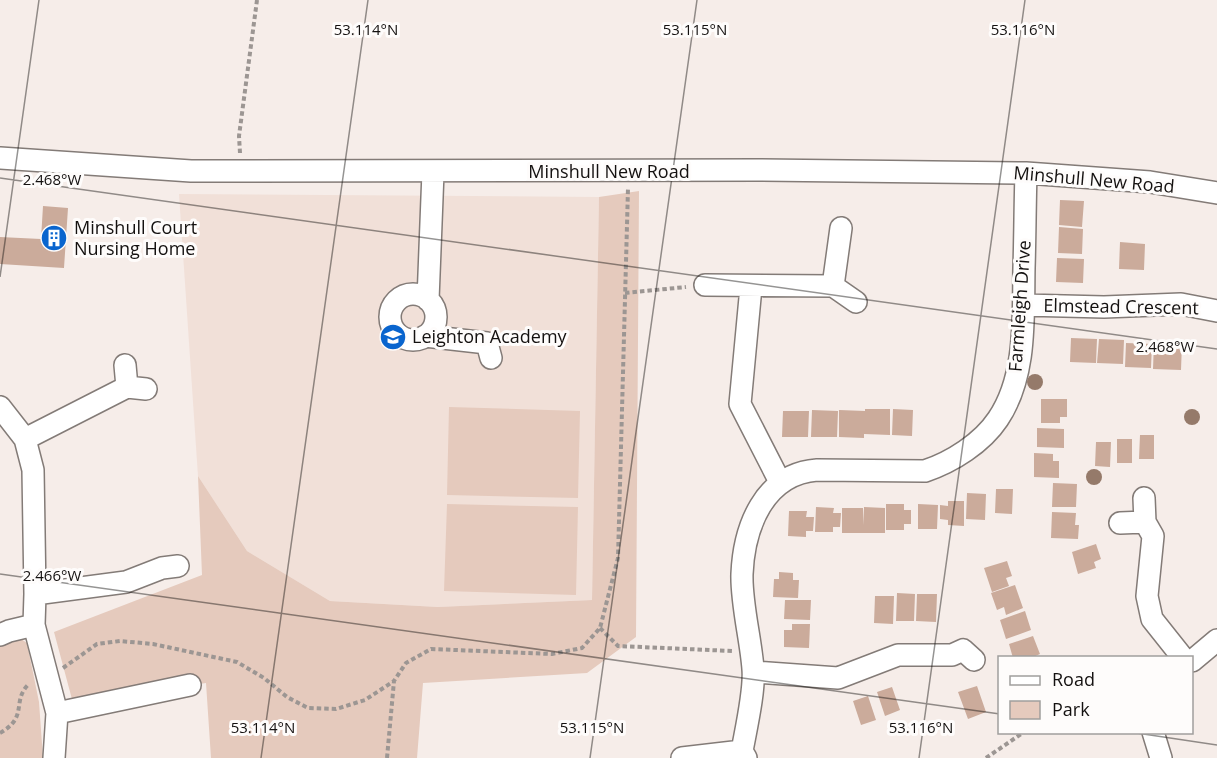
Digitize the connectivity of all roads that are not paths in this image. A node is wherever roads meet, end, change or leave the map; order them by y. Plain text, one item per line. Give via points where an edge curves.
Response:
1 (0, 158) edge
2 (433, 172) junction
3 (1026, 172) junction
4 (1217, 193) edge
5 (841, 228) dead end
6 (705, 285) road end
7 (833, 286) junction
8 (751, 287) junction
9 (428, 300) junction
10 (856, 302) dead end
11 (1024, 305) junction
12 (1217, 311) edge
13 (425, 336) junction
14 (491, 358) dead end
15 (125, 365) dead end
16 (0, 407) edge
17 (25, 439) junction
18 (780, 482) junction
19 (1144, 498) dead end
20 (1120, 522) dead end
21 (1145, 522) junction
22 (178, 566) dead end
23 (35, 594) junction
24 (34, 626) junction
25 (0, 635) edge
26 (1217, 640) edge
27 (965, 648) dead end
28 (1182, 656) edge
29 (1193, 659) edge
30 (753, 662) junction
31 (190, 685) dead end
32 (57, 713) junction
33 (1154, 734) edge
34 (744, 755) edge
35 (54, 758) edge
36 (682, 758) edge
37 (1161, 758) edge

1 - 2 street, Minshull New Road via 169,170
2 - 3 street, Minshull New Road
2 - 9 street
3 - 4 street, Minshull New Road via 1150,182
3 - 11 street, Farmleigh Drive
5 - 7 street
6 - 8 street
7 - 8 street
7 - 10 street
8 - 18 street via 740,404
9 - 13 street via 435,319
9 - 13 street via 414,294 399,299 390,319 392,327 403,337
11 - 12 street, Elmstead Crescent via 1181,304
11 - 18 street, Farmleigh Drive via 1019,364 1011,396 986,435 966,450 925,471 813,471
13 - 14 street via 487,343
15 - 17 street via 137,388
16 - 17 street
17 - 23 street via 33,470
18 - 30 street, Farmleigh Drive via 760,505 746,541 742,576
19 - 21 street
20 - 21 street
21 - 28 street via 1153,536 1147,596 1152,619
22 - 23 street via 126,582
23 - 24 street
24 - 25 street
24 - 32 street
26 - 29 street
27 - 30 street via 952,655 898,655 838,678
30 - 34 street, Farmleigh Drive
31 - 32 street
32 - 35 street
33 - 37 street
34 - 36 street, Farmleigh Drive

